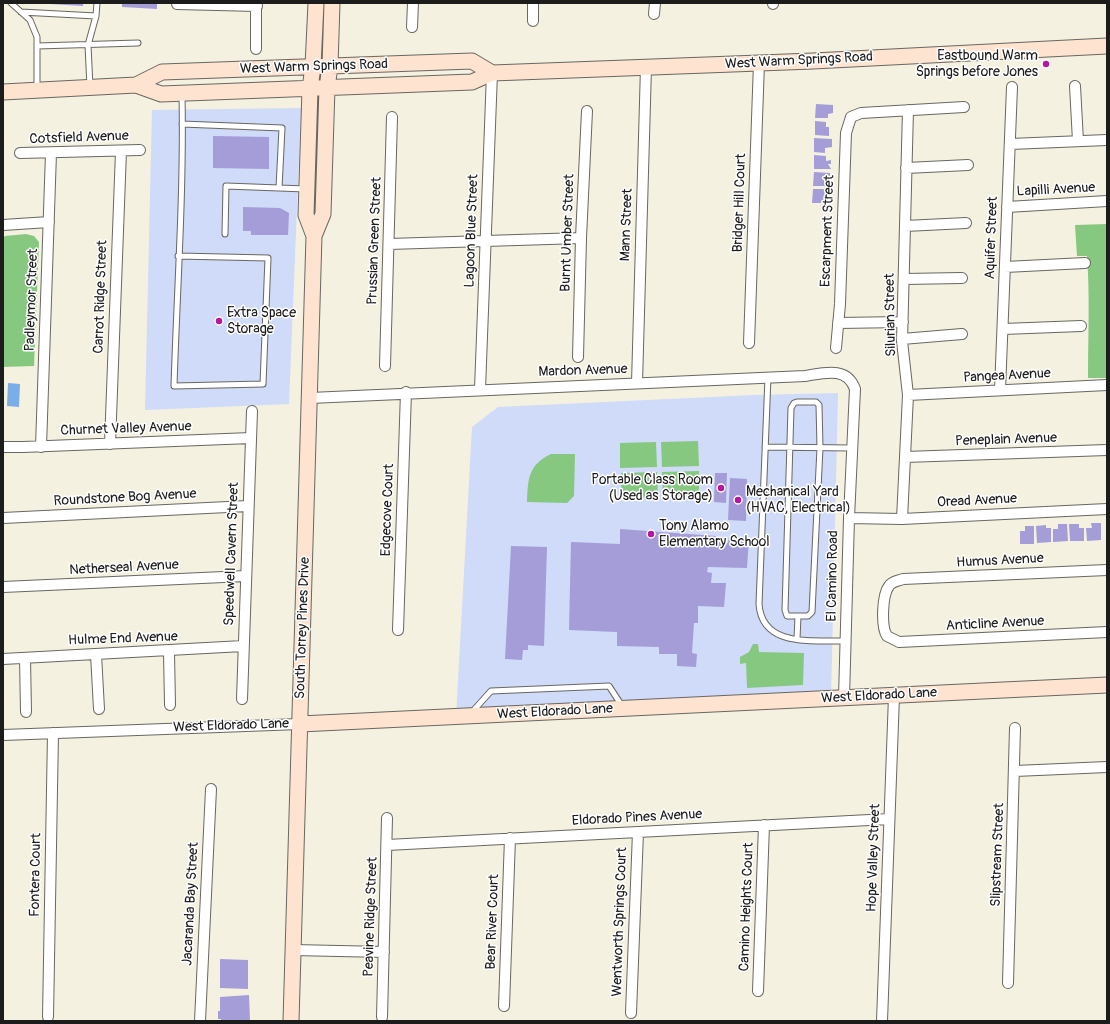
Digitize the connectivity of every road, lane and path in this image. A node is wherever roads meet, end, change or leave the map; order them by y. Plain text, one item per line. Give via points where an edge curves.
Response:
1 (11, 3) edge
2 (97, 3) edge
3 (316, 3) edge
4 (332, 3) edge
5 (413, 3) edge
6 (533, 3) edge
7 (655, 3) edge
8 (177, 4) dead end
9 (257, 5) edge
10 (21, 12) junction
11 (654, 14) dead end
12 (96, 16) junction
13 (533, 21) dead end
14 (412, 27) dead end
15 (138, 43) dead end
16 (37, 46) junction
17 (88, 46) junction
18 (1107, 46) edge
19 (256, 49) dead end
20 (760, 63) junction
21 (313, 66) junction
22 (330, 66) junction
23 (646, 67) junction
24 (492, 73) junction
25 (136, 85) junction
26 (1075, 86) dead end
27 (1012, 87) dead end
28 (90, 88) junction
29 (327, 88) junction
30 (310, 89) junction
31 (37, 90) junction
32 (3, 92) edge
33 (182, 93) junction
34 (964, 107) dead end
35 (587, 110) dead end
36 (908, 110) junction
37 (392, 117) dead end
38 (182, 124) junction
39 (1107, 140) edge
40 (1078, 141) junction
41 (1010, 144) junction
42 (140, 150) dead end
43 (121, 151) junction
44 (20, 153) dead end
45 (51, 153) junction
46 (968, 165) dead end
47 (906, 168) junction
48 (279, 188) junction
49 (307, 189) junction
50 (1107, 201) edge
51 (1007, 207) junction
52 (49, 222) junction
53 (966, 222) dead end
54 (3, 224) edge
55 (905, 226) junction
56 (225, 234) dead end
57 (314, 236) junction
58 (581, 238) junction
59 (486, 240) junction
60 (389, 244) junction
61 (178, 256) junction
62 (1085, 263) dead end
63 (1005, 267) junction
64 (962, 278) dead end
65 (904, 279) junction
66 (903, 322) junction
67 (838, 323) junction
68 (1081, 326) dead end
69 (1003, 329) junction
70 (962, 334) dead end
71 (902, 339) junction
72 (749, 344) dead end
73 (836, 348) dead end
74 (578, 357) dead end
75 (386, 366) dead end
76 (768, 377) junction
77 (637, 382) junction
78 (853, 383) joint
79 (1107, 385) edge
80 (480, 389) junction
81 (1000, 390) junction
82 (406, 392) junction
83 (908, 395) junction
84 (310, 398) junction
85 (252, 410) dead end
86 (251, 438) junction
87 (110, 444) junction
88 (3, 447) edge
89 (41, 447) junction
90 (765, 447) junction
91 (790, 447) junction
92 (820, 448) junction
93 (852, 448) junction
94 (1107, 450) edge
95 (905, 458) junction
96 (248, 506) junction
97 (1107, 509) edge
98 (3, 518) edge
99 (848, 518) junction
100 (902, 519) junction
101 (1107, 570) edge
102 (246, 576) junction
103 (3, 587) edge
104 (798, 616) junction
105 (398, 630) dead end
106 (1107, 632) edge
107 (887, 636) joint
108 (797, 639) junction
109 (846, 641) junction
110 (244, 646) junction
111 (169, 652) junction
112 (96, 654) junction
113 (25, 658) junction
114 (3, 659) edge
115 (1107, 685) edge
116 (894, 696) junction
117 (844, 698) junction
118 (242, 699) dead end
119 (170, 706) dead end
120 (99, 709) dead end
121 (624, 709) junction
122 (26, 712) dead end
123 (469, 716) junction
124 (300, 724) junction
125 (1016, 728) dead end
126 (52, 733) junction
127 (3, 735) edge
128 (1107, 767) edge
129 (1015, 771) junction
130 (211, 789) dead end
131 (387, 818) dead end
132 (889, 819) junction
133 (764, 825) junction
134 (638, 832) junction
135 (510, 838) junction
136 (386, 845) junction
137 (293, 950) junction
138 (384, 952) junction
139 (1008, 982) dead end
140 (758, 991) dead end
141 (504, 1006) dead end
142 (631, 1013) dead end
143 (48, 1017) dead end
144 (382, 1018) dead end
145 (200, 1021) edge
146 (291, 1021) edge
147 (882, 1021) edge

1 - 10 lane
2 - 12 lane
3 - 21 street, South Torrey Pines Drive
4 - 22 street, South Torrey Pines Drive
5 - 14 street
6 - 13 street
7 - 11 street
8 - 9 street
9 - 19 street
10 - 12 lane
10 - 16 lane via 30,20 37,37
12 - 17 lane
15 - 17 lane
16 - 17 lane
16 - 31 lane
17 - 28 lane
18 - 20 street, West Warm Springs Road
20 - 23 street, West Warm Springs Road
20 - 72 street, Bridger Hill Court
21 - 22 street, West Warm Springs Road
21 - 25 street, West Warm Springs Road via 162,72
21 - 30 street, South Torrey Pines Drive
22 - 24 street, West Warm Springs Road via 472,61
22 - 29 street, South Torrey Pines Drive
23 - 24 street, West Warm Springs Road
23 - 77 street, Mann Street
24 - 29 street, West Warm Springs Road via 472,82
24 - 59 street, Lagoon Blue Street
25 - 28 street, West Warm Springs Road
25 - 33 street, West Warm Springs Road via 161,94
26 - 40 street
27 - 41 street, Aquifer Street
28 - 31 street, West Warm Springs Road
29 - 30 street, West Warm Springs Road
29 - 57 street, South Torrey Pines Drive via 323,214
30 - 33 street, West Warm Springs Road
30 - 49 street, South Torrey Pines Drive
31 - 32 street, West Warm Springs Road
33 - 38 lane
34 - 36 street
35 - 58 street, Burnt Umber Street
36 - 47 street, Silurian Street
36 - 67 street, Escarpment Street via 861,113 851,117 846,134
37 - 60 street, Prussian Green Street
38 - 48 lane via 282,128
38 - 61 lane
39 - 40 street
40 - 41 street
41 - 51 street, Aquifer Street
42 - 43 street, Cotsfield Avenue
43 - 45 street, Cotsfield Avenue
43 - 87 street, Carrot Ridge Street
44 - 45 street, Cotsfield Avenue
45 - 52 street, Padleymor Street
46 - 47 street
47 - 55 street, Silurian Street
48 - 49 lane
48 - 56 lane via 226,186
49 - 57 street, South Torrey Pines Drive via 306,215
50 - 51 street, Lapilli Avenue
51 - 63 street, Aquifer Street
52 - 54 street
52 - 89 street, Padleymor Street
53 - 55 street
55 - 65 street, Silurian Street
57 - 84 street, South Torrey Pines Drive
58 - 59 street
58 - 74 street, Burnt Umber Street
59 - 60 street
59 - 80 street, Lagoon Blue Street
60 - 75 street, Prussian Green Street
61 - 61 lane via 174,386 263,384 268,258
62 - 63 street
63 - 69 street, Aquifer Street
64 - 65 street
65 - 66 street, Silurian Street
66 - 67 street
66 - 71 street, Silurian Street
67 - 73 street, Escarpment Street
68 - 69 street
69 - 81 street, Aquifer Street
70 - 71 street
71 - 83 street, Silurian Street
76 - 77 street, Mardon Avenue
76 - 78 street, Mardon Avenue via 834,372 841,373
76 - 90 lane
77 - 80 street, Mardon Avenue
78 - 93 street, El Camino Road via 855,389
79 - 81 street, Pangea Avenue
80 - 82 street, Mardon Avenue
81 - 83 street, Pangea Avenue
82 - 84 street, Mardon Avenue
82 - 105 street, Edgecove Court
83 - 95 street, Silurian Street
84 - 124 street, South Torrey Pines Drive
85 - 86 street, Speedwell Cavern Street
86 - 87 street, Churnet Valley Avenue
86 - 96 street, Speedwell Cavern Street
87 - 89 street, Churnet Valley Avenue
88 - 89 street, Churnet Valley Avenue
90 - 91 lane
90 - 108 lane via 759,610 763,623 774,634
91 - 92 lane
91 - 92 lane via 791,408 797,402 816,402 819,405
91 - 104 lane via 785,610 787,616
92 - 93 lane
92 - 104 lane via 812,612 808,616
93 - 99 street, El Camino Road
94 - 95 street, Peneplain Avenue
95 - 100 street, Silurian Street
96 - 98 street, Roundstone Bog Avenue
96 - 102 street, Speedwell Cavern Street
97 - 100 street, Oread Avenue
99 - 100 street, Oread Avenue
99 - 109 street, El Camino Road
101 - 107 street, Humus Avenue via 906,579 894,582 886,592 884,600 883,625
102 - 103 street, Netherseal Avenue
102 - 110 street, Speedwell Cavern Street
104 - 108 lane
106 - 107 street, Anticline Avenue via 910,643 899,642
108 - 109 lane
109 - 117 street, El Camino Road
110 - 111 street, Hulme End Avenue
110 - 118 street, Speedwell Cavern Street
111 - 112 street, Hulme End Avenue
111 - 119 street
112 - 113 street, Hulme End Avenue
112 - 120 street
113 - 114 street, Hulme End Avenue
113 - 122 street
115 - 116 street, West Eldorado Lane
116 - 117 street, West Eldorado Lane
116 - 132 street, Hope Valley Street
117 - 121 street, West Eldorado Lane
121 - 123 street, West Eldorado Lane
121 - 123 lane via 609,686 491,691
123 - 124 street, West Eldorado Lane
124 - 126 street, West Eldorado Lane
124 - 137 street, South Torrey Pines Drive
125 - 129 street, Slipstream Street
126 - 127 street, West Eldorado Lane
126 - 143 street, Fontera Court
128 - 129 street
129 - 139 street, Slipstream Street
130 - 145 street, Jacaranda Bay Street
131 - 136 street, Peavine Ridge Street
132 - 133 street, Eldorado Pines Avenue
132 - 147 street, Hope Valley Street
133 - 134 street, Eldorado Pines Avenue
133 - 140 street, Camino Heights Court
134 - 135 street, Eldorado Pines Avenue
134 - 142 street, Wentworth Springs Court
135 - 136 street, Eldorado Pines Avenue
135 - 141 street, Bear River Court
136 - 138 street, Peavine Ridge Street
137 - 138 street
137 - 146 street, South Torrey Pines Drive
138 - 144 street, Peavine Ridge Street

